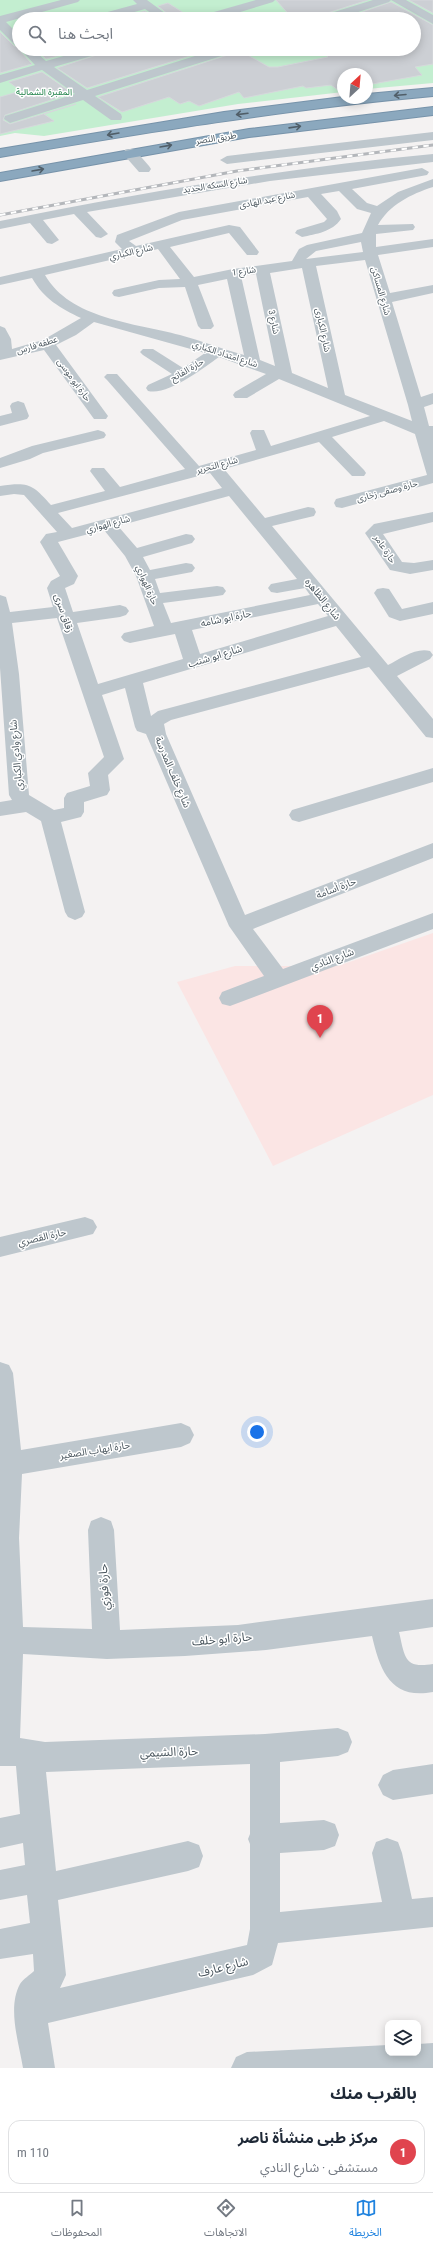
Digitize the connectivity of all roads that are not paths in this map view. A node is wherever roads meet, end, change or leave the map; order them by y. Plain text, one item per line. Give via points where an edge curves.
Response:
1 (27, 0) edge
2 (72, 0) edge
3 (269, 0) edge
4 (385, 0) edge
5 (397, 0) edge
6 (143, 3) edge
7 (217, 4) dead end
8 (39, 10) junction
9 (31, 12) edge
10 (117, 12) edge
11 (156, 12) edge
12 (228, 12) joint
13 (347, 12) edge
14 (419, 12) edge
15 (421, 13) edge
16 (12, 17) edge
17 (0, 20) edge
18 (433, 20) edge
19 (0, 23) edge
20 (12, 34) edge
21 (34, 56) edge
22 (78, 56) edge
23 (205, 56) edge
24 (231, 56) edge
25 (237, 61) dead end
26 (44, 66) junction
27 (0, 79) edge
28 (433, 92) edge
29 (85, 95) junction
30 (373, 97) edge
31 (337, 101) edge
32 (0, 109) edge
33 (433, 111) edge
34 (116, 117) dead end
35 (10, 119) junction
36 (21, 131) dead end
37 (433, 136) edge
38 (0, 153) edge
39 (130, 153) junction
40 (433, 158) edge
41 (226, 160) dead end
42 (380, 162) junction
43 (144, 169) dead end
44 (433, 171) edge
45 (0, 177) edge
46 (394, 177) junction
47 (226, 183) junction
48 (433, 183) edge
49 (341, 186) junction
50 (190, 189) junction
51 (311, 192) junction
52 (140, 197) junction
53 (244, 204) junction
54 (362, 206) junction
55 (78, 210) junction
56 (207, 211) junction
57 (332, 214) junction
58 (398, 216) dead end
59 (33, 218) junction
60 (164, 221) junction
61 (373, 224) junction
62 (0, 225) edge
63 (408, 227) dead end
64 (302, 233) dead end
65 (101, 234) dead end
66 (52, 240) dead end
67 (183, 240) junction
68 (433, 244) edge
69 (162, 245) junction
70 (134, 251) junction
71 (252, 252) dead end
72 (370, 253) junction
73 (303, 264) junction
74 (262, 269) junction
75 (233, 273) junction
76 (37, 274) junction
77 (0, 281) edge
78 (190, 282) junction
79 (433, 289) edge
80 (119, 293) dead end
81 (384, 299) junction
82 (91, 317) junction
83 (206, 326) dead end
84 (0, 331) edge
85 (47, 344) junction
86 (218, 351) junction
87 (148, 352) dead end
88 (2, 354) edge
89 (253, 363) junction
90 (282, 374) junction
91 (183, 375) junction
92 (112, 377) dead end
93 (154, 388) dead end
94 (241, 396) dead end
95 (338, 397) junction
96 (433, 398) edge
97 (416, 405) junction
98 (18, 406) dead end
99 (100, 416) dead end
100 (385, 416) junction
101 (0, 421) edge
102 (427, 431) edge
103 (258, 433) dead end
104 (98, 435) dead end
105 (322, 436) junction
106 (265, 452) junction
107 (213, 466) junction
108 (98, 471) dead end
109 (195, 471) junction
110 (433, 472) edge
111 (358, 473) dead end
112 (1, 478) edge
113 (433, 478) edge
114 (232, 490) junction
115 (115, 492) junction
116 (342, 503) dead end
117 (48, 511) junction
118 (308, 512) dead end
119 (433, 517) edge
120 (108, 524) junction
121 (261, 524) junction
122 (68, 534) junction
123 (186, 539) dead end
124 (133, 554) junction
125 (433, 565) edge
126 (186, 568) dead end
127 (145, 576) junction
128 (310, 582) junction
129 (277, 588) dead end
130 (217, 591) dead end
131 (383, 593) dead end
132 (322, 598) junction
133 (154, 599) junction
134 (433, 608) edge
135 (1, 609) edge
136 (120, 611) dead end
137 (247, 614) junction
138 (66, 615) junction
139 (339, 619) junction
140 (173, 629) junction
141 (130, 637) dead end
142 (260, 642) junction
143 (424, 655) dead end
144 (193, 662) junction
145 (379, 667) junction
146 (5, 674) edge
147 (133, 681) junction
148 (91, 692) junction
149 (427, 714) edge
150 (154, 729) junction
151 (433, 732) edge
152 (433, 775) edge
153 (26, 805) junction
154 (0, 809) edge
155 (299, 815) dead end
156 (50, 818) junction
157 (433, 850) edge
158 (75, 912) dead end
159 (433, 920) edge
160 (239, 926) junction
161 (278, 980) junction
162 (230, 998) dead end
163 (85, 1227) dead end
164 (0, 1247) edge
165 (0, 1372) edge
166 (181, 1436) dead end
167 (9, 1464) junction
168 (101, 1530) dead end
169 (3, 1538) edge
170 (433, 1613) edge
171 (383, 1620) junction
172 (10, 1640) junction
173 (107, 1645) junction
174 (433, 1678) edge
175 (338, 1742) dead end
176 (265, 1749) junction
177 (12, 1753) edge
178 (433, 1779) edge
179 (393, 1785) dead end
180 (37, 1825) junction
181 (0, 1834) edge
182 (324, 1835) dead end
183 (263, 1839) junction
184 (387, 1853) dead end
185 (188, 1856) dead end
186 (42, 1883) junction
187 (0, 1885) edge
188 (433, 1912) edge
189 (400, 1916) junction
190 (265, 1929) junction
191 (46, 1936) junction
192 (0, 1944) edge
193 (30, 2011) junction
194 (426, 2062) edge
195 (39, 2068) edge
196 (247, 2068) edge

1 - 8 street
2 - 8 street
3 - 12 street
4 - 13 street
5 - 14 street
6 - 10 street
6 - 11 street
7 - 12 street
8 - 9 street
15 - 18 street
16 - 17 street
19 - 20 street
21 - 26 street
22 - 26 street
23 - 29 street
24 - 25 street
26 - 27 street
26 - 29 street
28 -> 30 highway
29 - 34 street
29 - 35 street
31 -> 38 highway, طريق النصر via 224,116
32 - 35 street
39 -> 33 highway, طريق النصر via 249,133
35 - 36 street
37 - 41 street
39 - 43 street
45 -> 39 highway, طريق النصر
40 - 42 street, شارع السكه الحديد
42 - 46 street
42 - 47 street, شارع السكه الحديد
44 - 46 street, شارع عبد الهادى
46 - 49 street, شارع عبد الهادى
47 - 50 street, شارع السكه الحديد
47 - 53 street
48 - 61 street via 409,191 393,201
49 - 51 street, شارع عبد الهادى
49 - 54 street
50 - 52 street, شارع السكه الحديد
50 - 56 street
51 - 53 street, شارع عبد الهادى
51 - 57 street
52 - 55 street, شارع السكه الحديد
52 - 60 street
53 - 56 street, شارع عبد الهادى
54 - 57 street
54 - 61 street
55 - 59 street, شارع السكه الحديد
55 - 65 street
56 - 60 street, شارع عبد الهادى
57 - 64 street via 334,219 329,225
58 - 61 street
59 - 62 street, شارع السكه الحديد
59 - 66 street
60 - 67 street
60 - 70 street, شارع عبد الهادى via 122,238 122,242
61 - 63 street
61 - 72 street, شارع المساكن
61 - 73 street via 312,248 299,256
67 - 69 street, شارع الكباري
67 - 71 street, شارع الكباري via 233,229
68 - 72 street, شارع 1
69 - 70 street, شارع الكباري
69 - 78 street
70 - 76 street, شارع الكباري
72 - 73 street, شارع 1
72 - 81 street, شارع المساكن
73 - 74 street, شارع 1
73 - 95 street, شارع الكبارى
74 - 75 street, شارع 1
74 - 90 street, شارع 3
75 - 78 street, شارع 1
75 - 89 street
76 - 77 street, شارع الكباري
76 - 82 street, شارع امتداد الكباري via 46,290 65,305
78 - 80 street, شارع 1 via 159,284
78 - 83 street
79 - 81 street
81 - 97 street, شارع المساكن
82 - 85 street, عطفه فارس via 65,336
82 - 86 street, شارع امتداد الكباري
84 - 88 street via 3,339
85 - 88 street, عطفه فارس
85 - 99 street, حارة ابو موسى
86 - 89 street, شارع امتداد الكباري
86 - 91 street, حارة الفاتح
87 - 91 street
89 - 90 street, شارع امتداد الكباري
90 - 94 street
90 - 95 street, شارع امتداد الكباري
91 - 93 street, حارة الفاتح
92 - 109 street
95 - 100 street, شارع امتداد الكباري
96 - 97 street
97 - 102 street, شارع المساكن
98 - 101 street via 21,416
100 - 102 street, شارع امتداد الكباري
100 - 105 street, شارع التحرير
102 - 110 street
103 - 106 street
104 - 112 street via 38,448 14,460
105 - 106 street, شارع التحرير
105 - 111 street
106 - 107 street, شارع التحرير
107 - 109 street, شارع التحرير
107 - 114 street, شارع الظاهره
108 - 115 street
109 - 115 street, شارع التحرير
112 - 117 street via 14,489 29,491
113 - 116 street, حارة وصفى زخارى
114 - 120 street, شارع الهواري
114 - 121 street, شارع الظاهره
115 - 117 street, شارع التحرير
117 - 122 street
118 - 121 street
119 - 125 street, حارة عامر via 380,528 374,533 396,566 412,569
120 - 122 street, شارع الهواري
120 - 124 street, حارة الهواري
121 - 128 street, شارع الظاهره
122 - 138 street, زقاق سرى via 52,538 49,542 69,576 68,580 56,588
123 - 124 street
124 - 127 street, حارة الهواري
126 - 127 street
127 - 133 street, حارة الهواري
128 - 129 street
128 - 132 street, شارع الظاهره
130 - 133 street
131 - 134 street via 395,613 400,615
132 - 137 street, حارة ابو شامه
132 - 139 street, شارع الظاهره
133 - 140 street, حارة الهواري
135 - 138 street
135 - 146 street, شارع وادي الكباري
136 - 138 street
137 - 140 street, حارة ابو شامه
137 - 142 street
138 - 148 street, زقاق سرى
139 - 142 street, شارع ابو شنب
139 - 145 street, شارع الظاهره
140 - 141 street, حارة ابو شامه
140 - 144 street, حارة الهواري
142 - 144 street, شارع ابو شنب
143 - 145 street, شارع خلف المدرسة
144 - 147 street, شارع ابو شنب
145 - 149 street, شارع الظاهره
145 - 150 street, شارع خلف المدرسة via 165,715 158,719
146 - 153 street, شارع وادي الكباري via 19,795
147 - 148 street, شارع ابو شنب
147 - 150 street via 144,727
148 - 156 street, زقاق سرى via 114,759 98,773 100,790 74,798 74,812
149 - 151 street, شارع الظاهره
150 - 160 street, شارع خلف المدرسة
152 - 155 street
153 - 154 street
153 - 156 street via 45,812
156 - 158 street
157 - 160 street, حارة أسامة
159 - 161 street, شارع النادي
160 - 161 street, شارع خلف المدرسة
161 - 162 street, شارع النادي
163 - 164 street, حارة القصري
165 - 167 street
166 - 167 street, حارة ايهاب الصغير
167 - 169 street
168 - 173 street, حارة فوزي
169 - 172 street
170 - 171 street, حارة ابو خلف
171 - 173 street, حارة ابو خلف via 210,1641
171 - 174 street via 396,1669 404,1677 414,1680
172 - 173 street, حارة ابو خلف
172 - 177 street
175 - 176 street, حارة الشيمي
176 - 177 street, حارة الشيمي
176 - 183 street, شارع عارف
177 - 180 street
178 - 179 street
180 - 181 street
180 - 186 street
182 - 183 street
183 - 190 street, شارع عارف
184 - 189 street
185 - 186 street
186 - 187 street
186 - 191 street
188 - 189 street
189 - 190 street
190 - 193 street, شارع عارف via 261,1954 253,1959
191 - 192 street
191 - 193 street via 50,1975 32,1994
193 - 195 street
194 - 196 street

